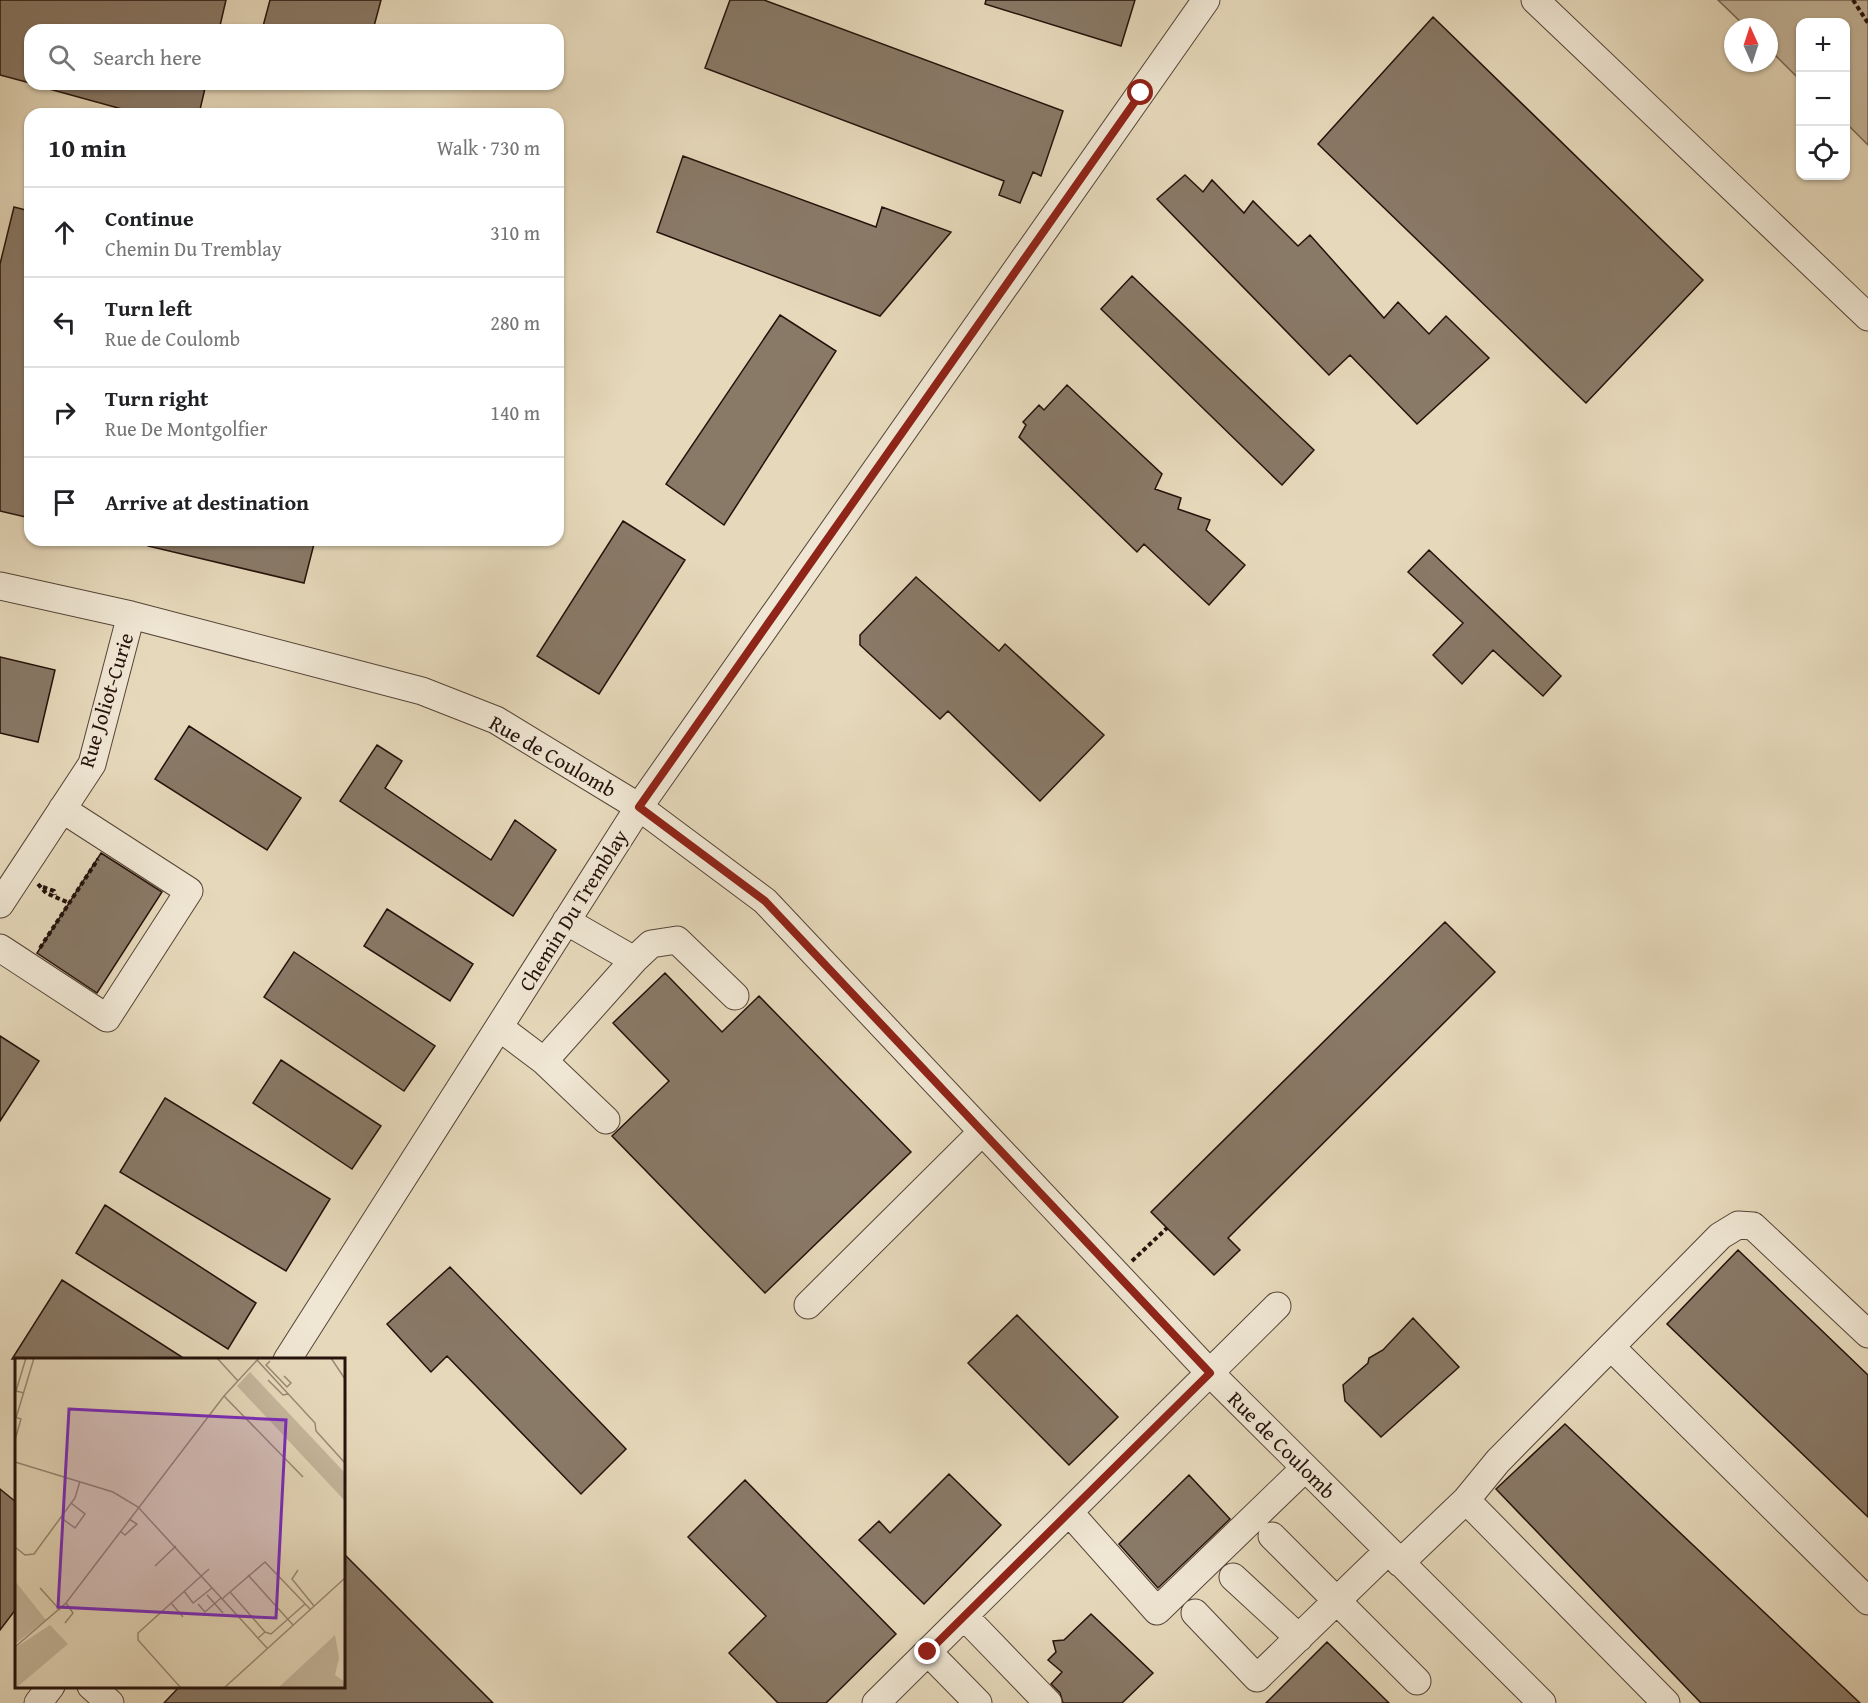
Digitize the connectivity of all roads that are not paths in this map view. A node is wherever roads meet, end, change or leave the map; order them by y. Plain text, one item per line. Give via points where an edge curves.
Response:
1 (1206, 0) edge
2 (1535, 0) edge
3 (1868, 317) edge
4 (0, 586) edge
5 (131, 615) junction
6 (639, 807) junction
7 (62, 809) junction
8 (0, 904) edge
9 (566, 921) junction
10 (21, 950) edge
11 (634, 960) junction
12 (735, 996) dead end
13 (499, 1027) junction
14 (544, 1060) junction
15 (606, 1120) dead end
16 (982, 1132) junction
17 (808, 1305) dead end
18 (1277, 1306) dead end
19 (1868, 1334) edge
20 (1611, 1347) junction
21 (287, 1358) edge
22 (1210, 1373) junction
23 (1305, 1468) junction
24 (1466, 1500) junction
25 (1069, 1512) junction
26 (1272, 1536) dead end
27 (1394, 1557) junction
28 (1233, 1577) dead end
29 (1338, 1600) junction
30 (1868, 1601) edge
31 (1195, 1613) dead end
32 (964, 1616) junction
33 (1299, 1638) junction
34 (928, 1652) junction
35 (1417, 1681) dead end
36 (49, 1688) edge
37 (93, 1688) edge
38 (38, 1703) edge
39 (110, 1703) edge
40 (876, 1703) edge
41 (978, 1703) edge
42 (1048, 1703) edge
43 (1542, 1703) edge
44 (1666, 1703) edge

1 - 6 street, Chemin Du Tremblay
2 - 3 street
4 - 5 street, Rue de Coulomb
5 - 6 street, Rue de Coulomb via 422,691 496,720
5 - 7 street, Rue Joliot-Curie via 92,764
6 - 9 street, Chemin Du Tremblay
6 - 16 street, Rue de Coulomb via 765,901
7 - 8 street, Rue Joliot-Curie
7 - 10 street via 96,847 189,891 108,1018
9 - 11 street
9 - 13 street, Chemin Du Tremblay
11 - 12 street via 651,944 677,940
11 - 14 street
13 - 14 street
13 - 21 street, Chemin Du Tremblay
14 - 15 street
16 - 17 street
16 - 22 street, Rue de Coulomb
18 - 22 street
19 - 20 street via 1753,1226 1738,1225 1720,1236
20 - 24 street via 1498,1461
20 - 30 street
22 - 23 street, Rue de Coulomb
22 - 25 street
23 - 25 street via 1157,1611
23 - 27 street, Rue de Coulomb
24 - 27 street
24 - 44 street
25 - 32 street
26 - 29 street
27 - 29 street
27 - 43 street, Rue de Coulomb
28 - 33 street
29 - 33 street
29 - 35 street
31 - 33 street via 1257,1678
32 - 34 street
32 - 42 street
34 - 40 street
34 - 41 street
36 - 38 street
37 - 39 street

